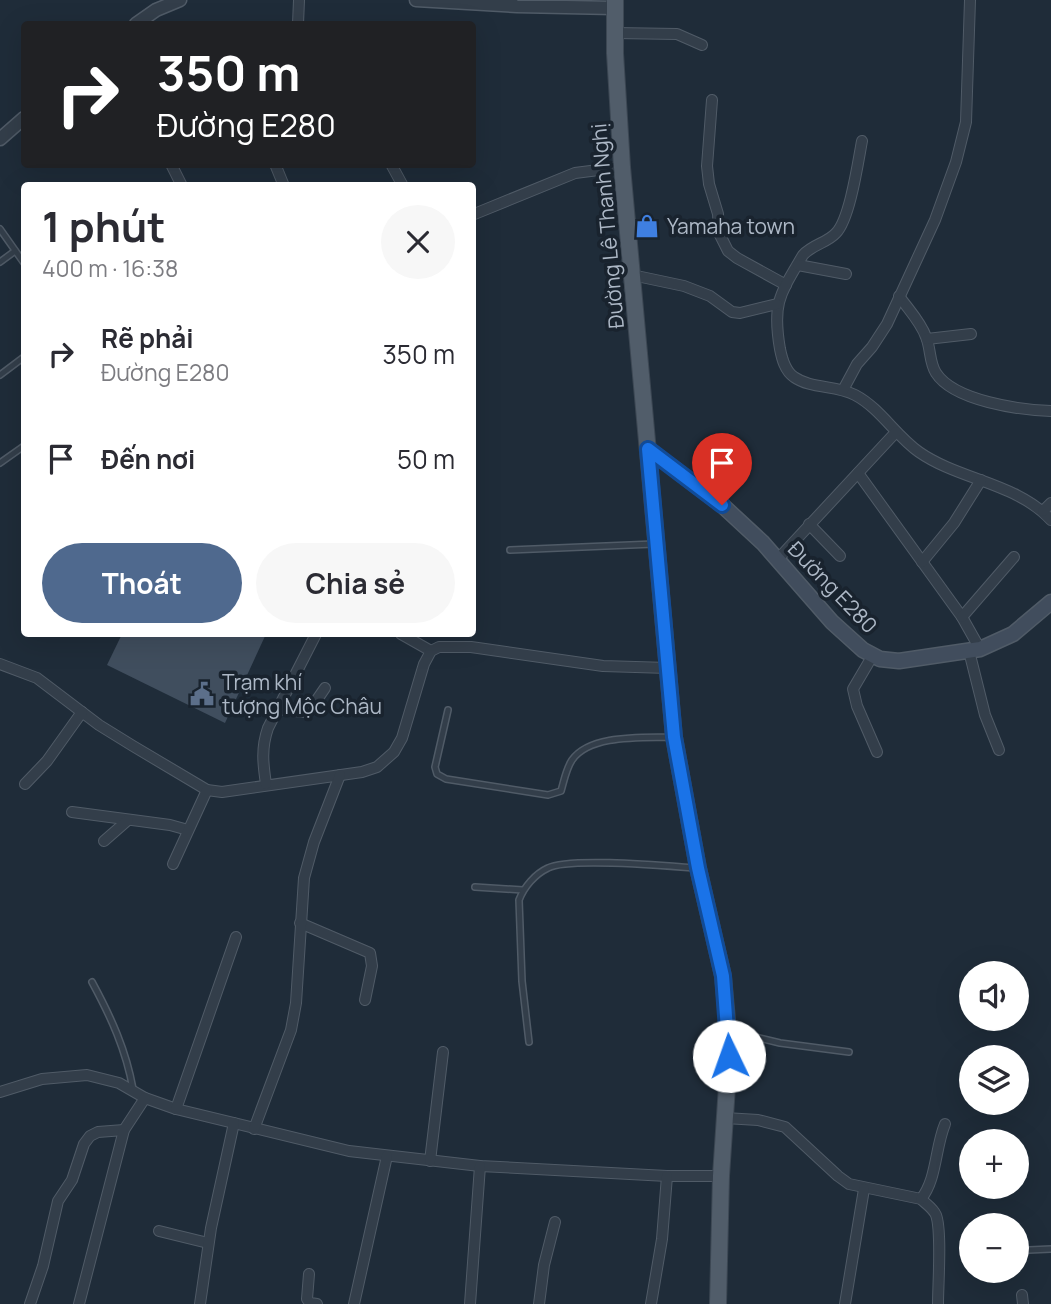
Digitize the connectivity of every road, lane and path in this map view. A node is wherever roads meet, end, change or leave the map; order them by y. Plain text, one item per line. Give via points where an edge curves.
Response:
1 (180, 0) edge
2 (299, 0) edge
3 (416, 0) edge
4 (427, 0) edge
5 (970, 0) edge
6 (615, 4) edge
7 (140, 21) edge
8 (298, 21) edge
9 (615, 33) junction
10 (702, 45) dead end
11 (712, 100) dead end
12 (21, 121) edge
13 (0, 139) edge
14 (862, 141) dead end
15 (622, 167) junction
16 (476, 213) edge
17 (0, 229) edge
18 (15, 251) junction
19 (21, 259) edge
20 (0, 262) edge
21 (798, 265) junction
22 (846, 274) dead end
23 (632, 275) junction
24 (786, 285) junction
25 (899, 296) junction
26 (777, 304) junction
27 (971, 334) dead end
28 (927, 339) junction
29 (21, 359) edge
30 (0, 375) edge
31 (843, 390) junction
32 (1051, 411) edge
33 (896, 432) junction
34 (21, 448) edge
35 (648, 449) junction
36 (0, 463) edge
37 (858, 473) junction
38 (981, 480) junction
39 (1051, 503) edge
40 (1043, 511) junction
41 (1051, 520) edge
42 (809, 524) junction
43 (658, 544) junction
44 (510, 550) dead end
45 (840, 556) dead end
46 (1014, 557) dead end
47 (778, 559) junction
48 (922, 562) junction
49 (1051, 602) edge
50 (962, 617) junction
51 (314, 637) edge
52 (406, 637) edge
53 (975, 650) junction
54 (431, 651) junction
55 (873, 655) junction
56 (0, 664) edge
57 (668, 668) junction
58 (325, 688) dead end
59 (278, 709) junction
60 (448, 710) dead end
61 (82, 712) junction
62 (674, 737) junction
63 (999, 750) dead end
64 (877, 752) dead end
65 (341, 775) junction
66 (25, 783) dead end
67 (266, 784) junction
68 (207, 790) junction
69 (72, 812) dead end
70 (128, 820) junction
71 (188, 831) junction
72 (104, 841) dead end
73 (173, 864) dead end
74 (698, 868) junction
75 (475, 887) dead end
76 (523, 890) junction
77 (300, 923) junction
78 (236, 937) dead end
79 (93, 982) dead end
80 (365, 1000) dead end
81 (728, 1030) junction
82 (530, 1042) dead end
83 (443, 1052) dead end
84 (849, 1052) dead end
85 (133, 1089) junction
86 (0, 1093) edge
87 (145, 1098) junction
88 (176, 1110) junction
89 (725, 1118) junction
90 (233, 1123) junction
91 (945, 1124) dead end
92 (254, 1129) junction
93 (124, 1130) junction
94 (387, 1156) junction
95 (430, 1161) junction
96 (480, 1166) junction
97 (667, 1176) junction
98 (721, 1176) junction
99 (864, 1189) junction
100 (920, 1199) junction
101 (555, 1222) dead end
102 (159, 1231) dead end
103 (208, 1243) junction
104 (1051, 1249) edge
105 (1029, 1250) dead end
106 (309, 1274) dead end
107 (30, 1304) edge
108 (79, 1304) edge
109 (200, 1304) edge
110 (317, 1304) edge
111 (354, 1304) edge
112 (470, 1304) edge
113 (539, 1304) edge
114 (651, 1304) edge
115 (718, 1304) edge
116 (845, 1304) edge
117 (938, 1304) edge

1 - 7 street
2 - 8 street
3 - 4 street
4 - 6 street via 516,6
5 - 25 street via 963,137 935,220
6 - 9 main road, Đường Lê Thanh Nghị
9 - 10 street via 677,34
9 - 15 main road, Đường Lê Thanh Nghị
11 - 24 street via 707,166 719,233 737,258
12 - 13 street
14 - 21 street via 840,228 809,248
15 - 16 street via 567,175
15 - 23 main road, Đường Lê Thanh Nghị
17 - 18 lane
18 - 19 lane
18 - 20 lane
21 - 22 street
21 - 24 street
23 - 26 street via 684,286 710,296 732,312
23 - 35 main road, Đường Lê Thanh Nghị
24 - 26 street
25 - 28 street
25 - 31 street via 880,335
26 - 31 street via 776,323 787,371 803,382
27 - 28 street
28 - 32 street via 933,368 946,383 1004,407
29 - 30 lane
31 - 33 street via 857,396
33 - 37 street
33 - 38 street via 920,453
34 - 36 lane
35 - 43 main road, Đường Lê Thanh Nghị
35 - 47 main road, Đường E280 via 722,505
37 - 42 street
37 - 48 street
38 - 40 street
38 - 48 street
39 - 40 street
40 - 41 street
42 - 45 street
42 - 47 street
43 - 44 lane
43 - 57 main road, Đường Lê Thanh Nghị
46 - 50 street
47 - 55 main road, Đường E280 via 832,622
48 - 50 street
49 - 53 main road, Đường E280 via 1013,634
50 - 53 street
51 - 59 street
52 - 54 street
53 - 55 main road, Đường E280 via 899,661
53 - 63 street via 985,715
54 - 57 street via 471,647 571,663
54 - 65 street via 394,752 377,767
55 - 64 street via 853,690
56 - 61 street via 37,678
57 - 62 main road, Đường Lê Thanh Nghị
58 - 59 street via 304,712
59 - 67 street via 263,743
60 - 62 lane via 437,775 548,795 561,792 573,758 595,745 621,738
61 - 66 street
61 - 68 street
62 - 74 main road, Đường Lê Thanh Nghị
65 - 67 street
65 - 77 street via 308,859
67 - 68 street via 222,792
68 - 71 street
69 - 70 street
70 - 71 street
70 - 72 street
71 - 73 street
74 - 76 lane via 563,864 549,866
74 - 81 main road, Đường Lê Thanh Nghị via 723,976
75 - 76 lane
76 - 82 lane via 519,900 522,981
77 - 80 street via 370,953
77 - 92 street via 291,1030
78 - 88 street
79 - 85 lane via 116,1029
81 - 84 lane
81 - 89 main road, Đường Lê Thanh Nghị
83 - 95 street
85 - 86 street via 87,1075 42,1079
85 - 87 street
87 - 88 street
87 - 93 street
88 - 90 street
89 - 98 main road, Đường Lê Thanh Nghị
89 - 99 street via 785,1127 838,1176
90 - 92 street
90 - 103 street
91 - 100 street via 930,1184
92 - 94 street
93 - 107 street via 98,1132 84,1144 72,1180 58,1201
93 - 108 street
94 - 95 street
94 - 111 street
95 - 96 street
96 - 97 street
96 - 112 street
97 - 98 street
97 - 114 street
98 - 115 main road, Đường Lê Thanh Nghị
99 - 100 street
99 - 116 street
100 - 117 street via 936,1215
101 - 113 street
102 - 103 street
103 - 109 street
104 - 105 lane
106 - 110 street via 307,1299

